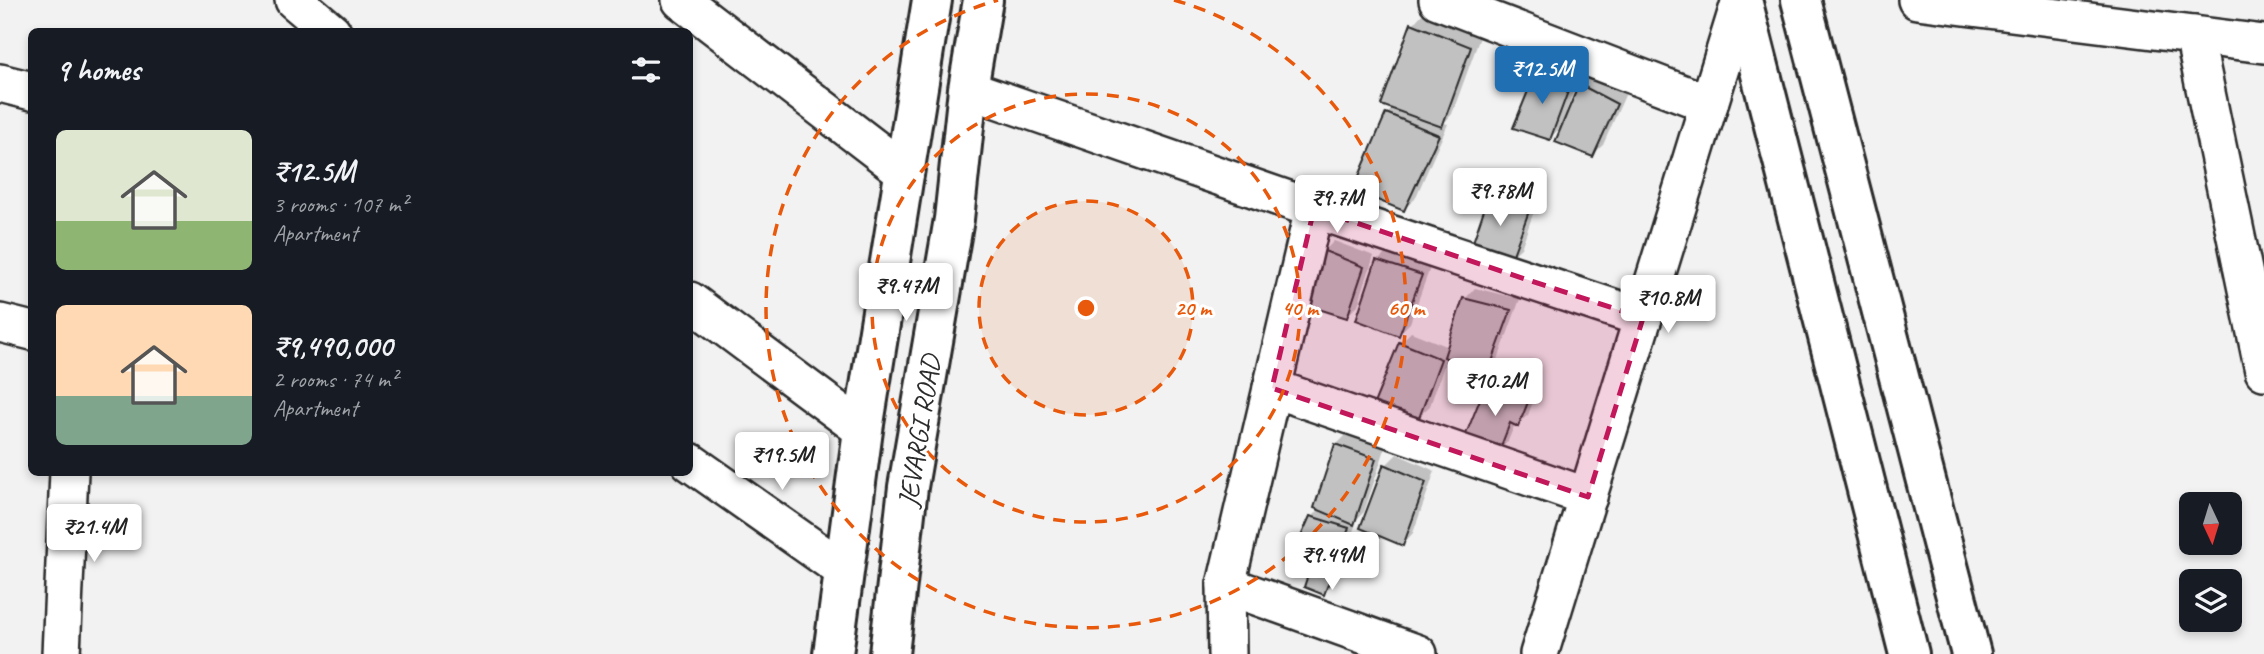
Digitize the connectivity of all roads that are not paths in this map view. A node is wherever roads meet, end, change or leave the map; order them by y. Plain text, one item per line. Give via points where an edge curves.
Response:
1 (294, 0) edge
2 (681, 0) edge
3 (932, 0) edge
4 (983, 0) edge
5 (1438, 0) edge
6 (1742, 0) edge
7 (1801, 0) edge
8 (1917, 0) edge
9 (327, 28) edge
10 (2194, 35) junction
11 (2264, 44) edge
12 (0, 83) edge
13 (968, 89) junction
14 (28, 90) edge
15 (1709, 104) junction
16 (905, 172) junction
17 (1314, 209) junction
18 (693, 303) edge
19 (2258, 310) edge
20 (1643, 318) junction
21 (0, 323) edge
22 (28, 330) edge
23 (2264, 371) edge
24 (1272, 388) junction
25 (863, 430) junction
26 (693, 464) edge
27 (69, 476) edge
28 (1588, 497) junction
29 (842, 569) junction
30 (1226, 585) junction
31 (61, 654) edge
32 (833, 654) edge
33 (889, 654) edge
34 (1227, 654) edge
35 (1418, 654) edge
36 (1539, 654) edge
37 (1909, 654) edge
38 (1971, 654) edge

1 - 9 street
2 - 16 street
3 - 16 main road
4 - 13 main road, JEVARGI ROAD
5 - 15 street
6 - 15 street
6 - 37 main road
7 - 38 main road
8 - 10 street
10 - 11 street
10 - 19 street
12 - 14 street
13 - 17 street
13 - 33 main road, JEVARGI ROAD via 954,219 908,486
15 - 20 street
16 - 25 main road
17 - 20 street
17 - 24 street
18 - 25 street
19 - 23 street
20 - 28 street
21 - 22 street
24 - 28 street
24 - 30 street
25 - 29 main road
26 - 29 street
27 - 31 street
28 - 36 street
29 - 32 main road
30 - 34 street
30 - 35 street

